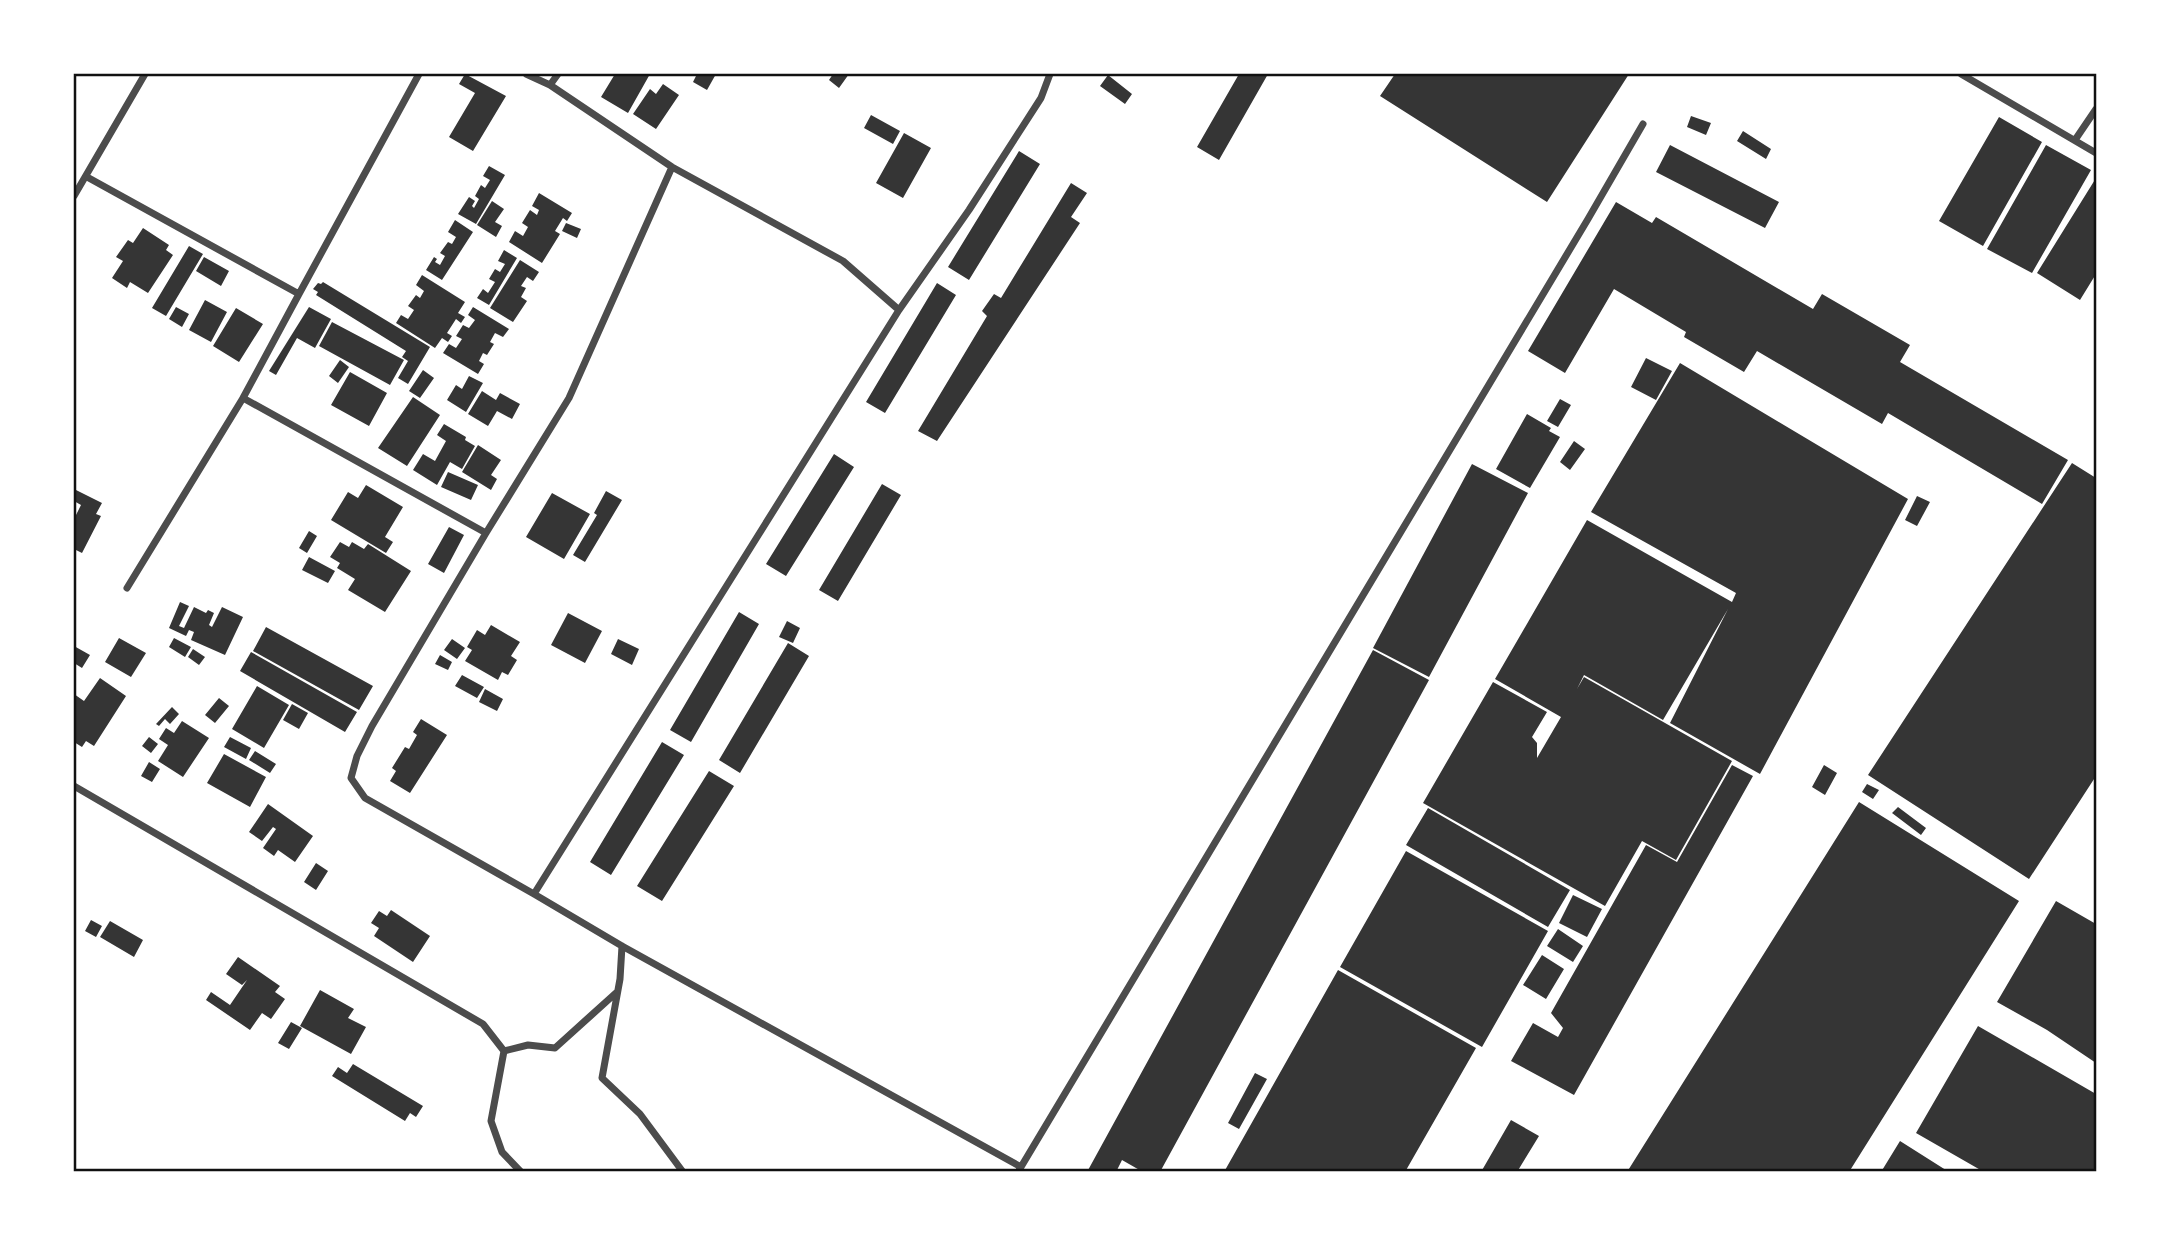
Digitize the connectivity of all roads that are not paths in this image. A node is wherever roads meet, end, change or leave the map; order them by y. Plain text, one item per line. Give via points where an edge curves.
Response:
1 (145, 74) edge
2 (419, 74) edge
3 (526, 74) edge
4 (558, 74) edge
5 (1050, 74) edge
6 (1961, 74) edge
7 (550, 85) junction
8 (2096, 109) edge
9 (1643, 124) dead end
10 (2075, 140) junction
11 (2096, 153) edge
12 (673, 167) junction
13 (87, 177) junction
14 (74, 196) edge
15 (299, 294) junction
16 (899, 310) junction
17 (243, 398) junction
18 (486, 533) junction
19 (127, 588) dead end
20 (74, 786) edge
21 (534, 894) junction
22 (622, 946) junction
23 (618, 992) junction
24 (504, 1052) junction
25 (1019, 1169) edge
26 (520, 1171) edge
27 (683, 1171) edge

1 - 13 street
2 - 15 street
3 - 7 street
4 - 7 street
5 - 16 street via 1041,98 969,211
6 - 10 street
7 - 12 street
8 - 10 street
9 - 25 street
10 - 11 street
12 - 16 street via 843,261
12 - 18 street via 569,398
13 - 14 street
13 - 15 street
15 - 17 street
16 - 21 street
17 - 18 street
17 - 19 street
18 - 21 street via 357,755 351,778 365,798
20 - 24 street via 483,1024
21 - 22 street
22 - 23 street
22 - 25 street
23 - 24 street via 555,1048 528,1045
23 - 27 street via 602,1078 640,1114
24 - 26 street via 491,1121 502,1152

